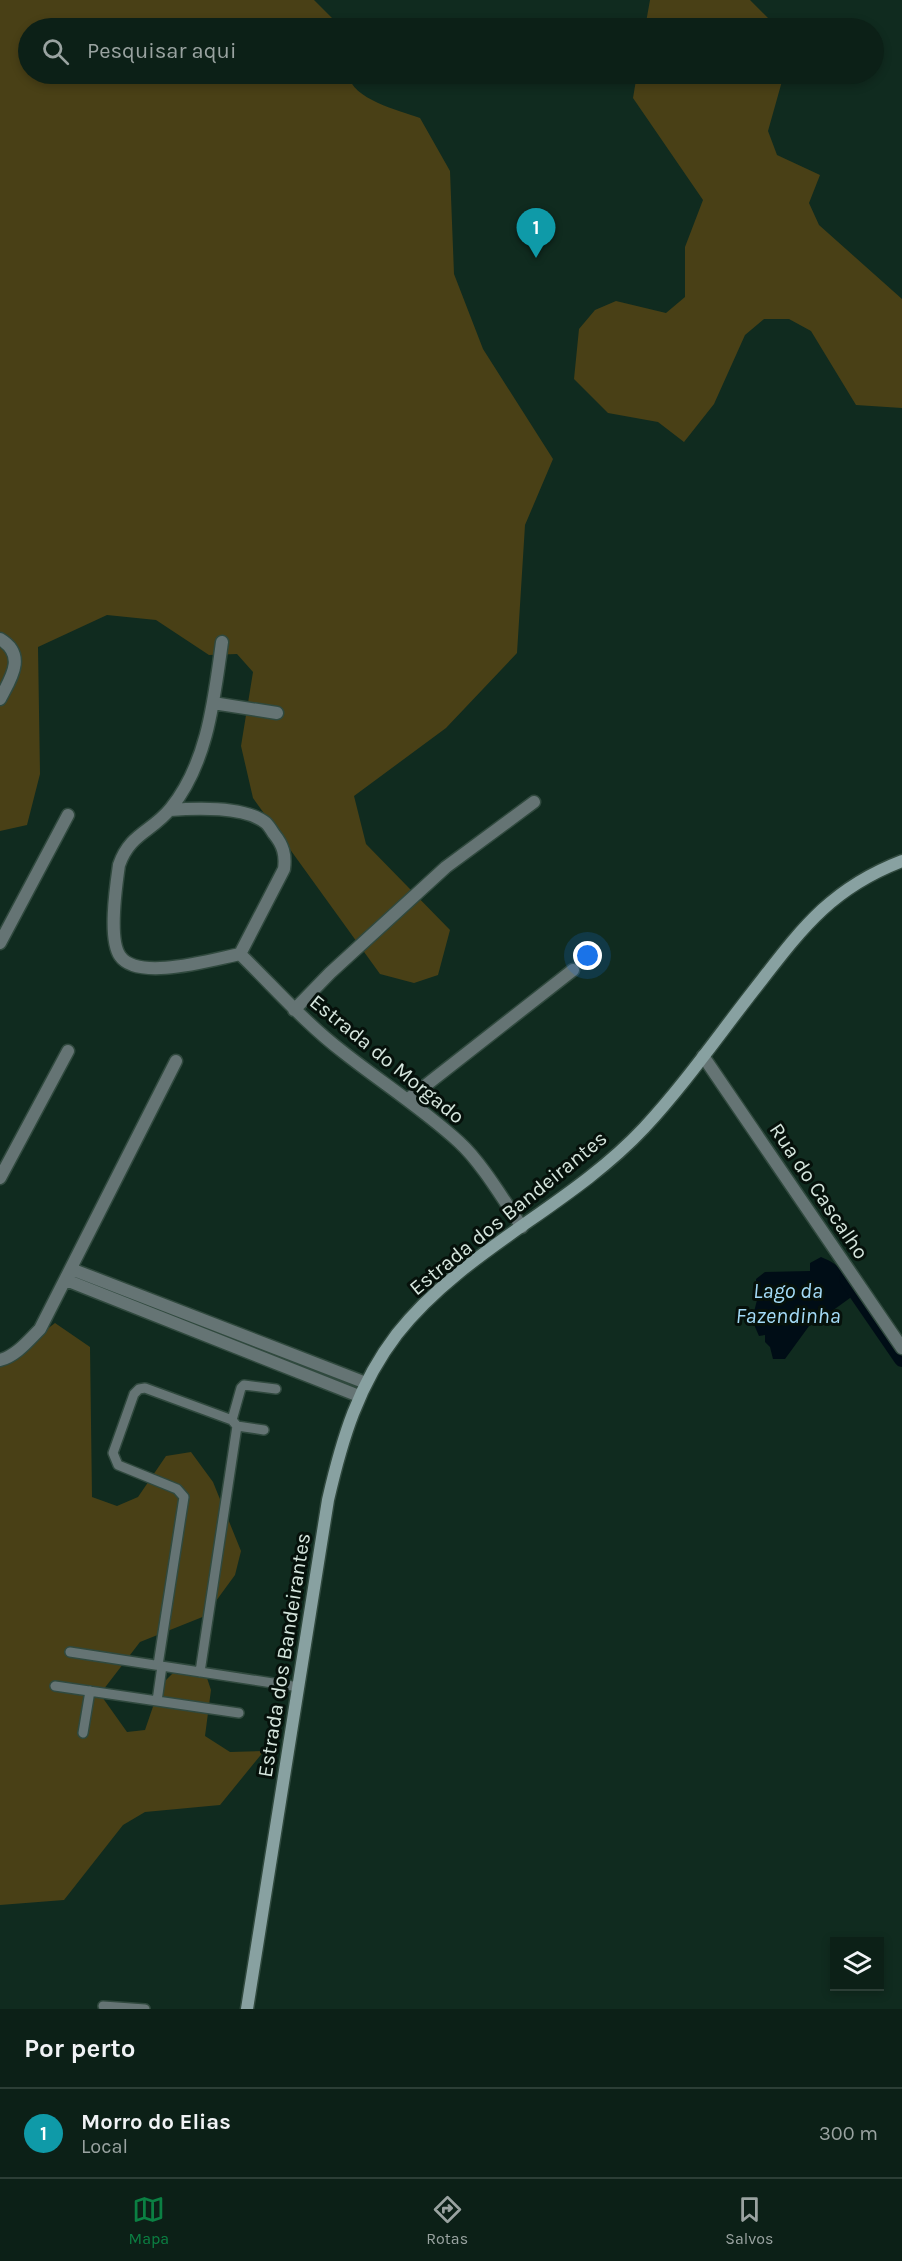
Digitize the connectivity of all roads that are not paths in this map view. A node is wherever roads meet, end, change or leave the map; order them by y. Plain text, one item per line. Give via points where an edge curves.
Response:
1 (0, 639) edge
2 (222, 642) dead end
3 (0, 699) edge
4 (213, 703) junction
5 (278, 713) dead end
6 (534, 802) dead end
7 (170, 810) junction
8 (68, 815) dead end
9 (902, 861) edge
10 (0, 943) edge
11 (240, 954) junction
12 (573, 970) dead end
13 (294, 1010) junction
14 (68, 1051) dead end
15 (703, 1056) junction
16 (176, 1060) dead end
17 (407, 1100) junction
18 (0, 1178) edge
19 (522, 1227) junction
20 (68, 1274) junction
21 (902, 1348) edge
22 (0, 1360) edge
23 (366, 1383) junction
24 (276, 1389) dead end
25 (359, 1396) junction
26 (235, 1423) junction
27 (264, 1430) dead end
28 (70, 1652) dead end
29 (160, 1665) junction
30 (201, 1672) junction
31 (55, 1686) dead end
32 (299, 1687) junction
33 (90, 1691) junction
34 (157, 1701) junction
35 (239, 1713) dead end
36 (83, 1733) dead end
37 (103, 2006) dead end
38 (145, 2009) edge
39 (247, 2009) edge

1 - 3 street via 14,653 15,664
2 - 4 street
4 - 5 street
4 - 7 street via 197,762
6 - 13 street via 446,867
7 - 11 street via 196,808 252,815 266,823 278,839 286,856 284,869
7 - 11 street via 131,841 123,854 117,880 114,941 120,957 147,968 182,966
8 - 10 street
9 - 15 main road, Estrada dos Bandeirantes via 846,890 804,926
11 - 13 street, Estrada do Morgado
12 - 17 street
13 - 17 street, Estrada do Morgado
14 - 18 street
15 - 19 main road, Estrada dos Bandeirantes via 643,1130
15 - 21 street, Rua do Cascalho
16 - 20 street
17 - 19 street, Estrada do Morgado via 461,1143
19 - 23 main road, Estrada dos Bandeirantes via 447,1282 416,1312 396,1335
20 - 22 street via 40,1329 26,1344
20 - 23 street
20 - 25 street
23 - 25 main road, Estrada dos Bandeirantes
24 - 26 lane via 244,1385
25 - 32 main road, Estrada dos Bandeirantes via 348,1422 328,1500
26 - 27 lane
26 - 29 lane via 139,1389 113,1453 118,1465 177,1489 184,1497
26 - 30 lane
28 - 29 lane
29 - 30 lane
29 - 34 lane
30 - 32 lane
31 - 33 lane
32 - 39 main road, Estrada dos Bandeirantes
33 - 34 lane
33 - 36 lane
34 - 35 lane
37 - 38 lane

